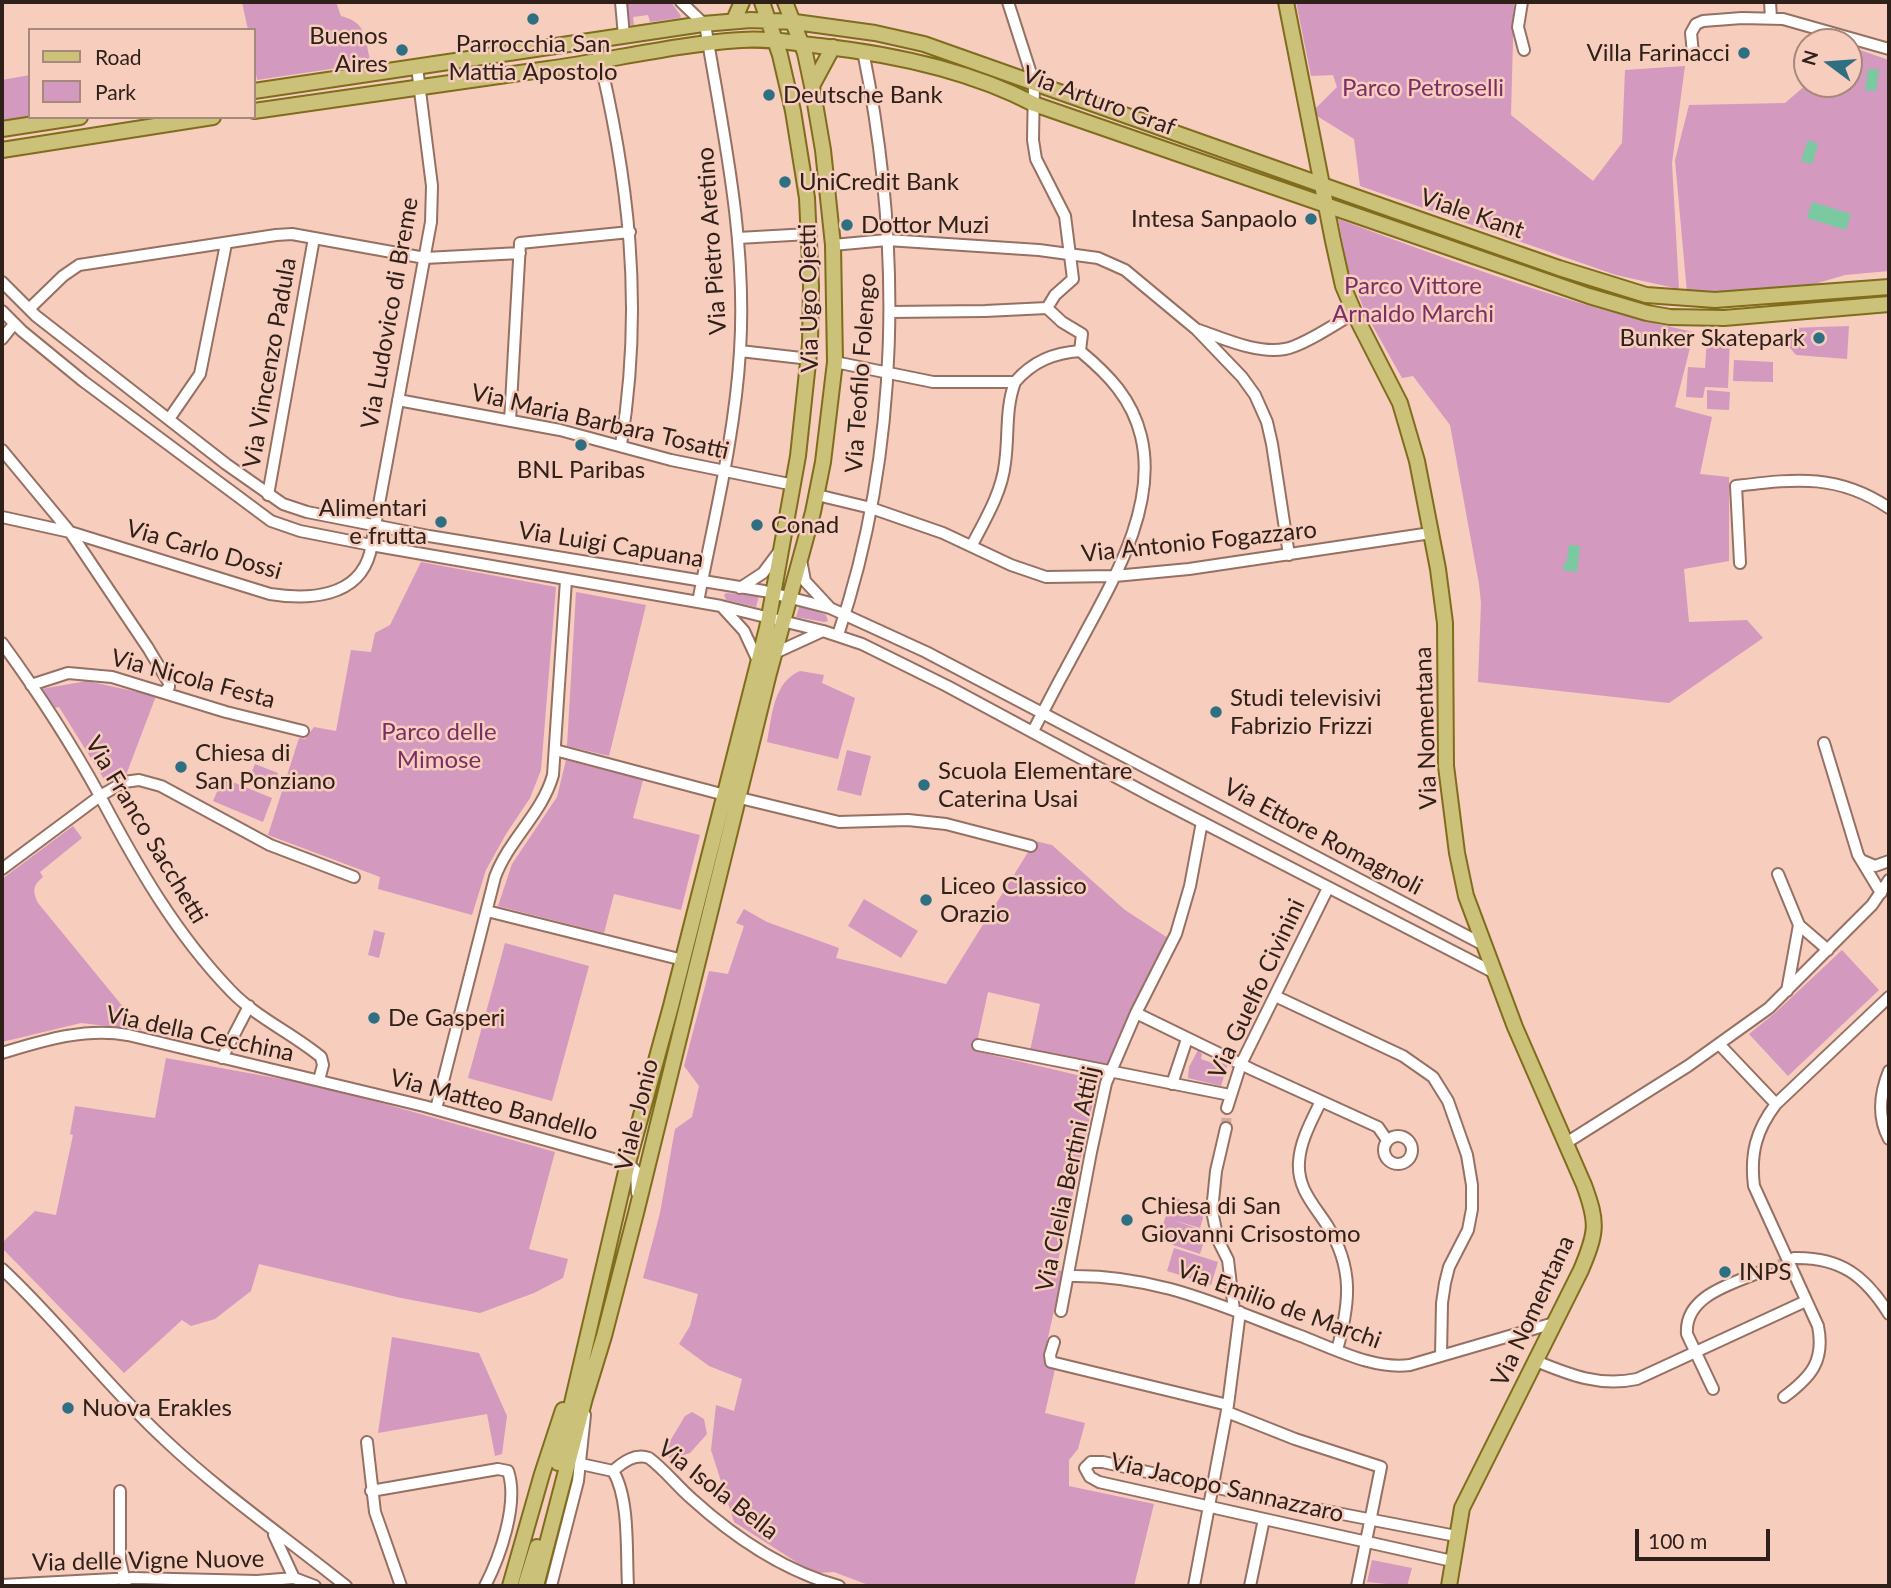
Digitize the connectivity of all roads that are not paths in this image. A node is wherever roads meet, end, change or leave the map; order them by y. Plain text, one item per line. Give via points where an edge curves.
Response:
1 (621, 2) edge
2 (681, 2) edge
3 (742, 2) edge
4 (762, 2) edge
5 (785, 2) edge
6 (1008, 2) edge
7 (1286, 2) edge
8 (1522, 2) edge
9 (1770, 2) edge
10 (1771, 18) junction
11 (734, 20) junction
12 (770, 20) junction
13 (794, 22) junction
14 (703, 24) junction
15 (858, 31) junction
16 (624, 36) junction
17 (595, 40) junction
18 (775, 41) junction
19 (801, 42) junction
20 (708, 43) junction
21 (833, 47) junction
22 (1889, 49) edge
23 (858, 50) junction
24 (1524, 50) dead end
25 (1693, 54) dead end
26 (600, 62) junction
27 (417, 67) junction
28 (1034, 82) junction
29 (812, 86) junction
30 (420, 87) junction
31 (256, 91) edge
32 (1034, 104) junction
33 (256, 111) edge
34 (67, 119) edge
35 (200, 119) edge
36 (2, 129) edge
37 (2, 150) edge
38 (1264, 164) junction
39 (1256, 182) junction
40 (1322, 184) junction
41 (1326, 205) junction
42 (630, 232) junction
43 (809, 234) junction
44 (314, 238) junction
45 (738, 239) junction
46 (887, 240) junction
47 (226, 244) junction
48 (833, 245) junction
49 (520, 248) junction
50 (1069, 253) junction
51 (425, 258) junction
52 (2, 282) edge
53 (1608, 284) junction
54 (1889, 285) edge
55 (1646, 295) junction
56 (1589, 296) junction
57 (1889, 304) edge
58 (1046, 308) junction
59 (29, 309) junction
60 (1828, 309) junction
61 (2, 311) edge
62 (890, 312) junction
63 (1354, 313) junction
64 (1889, 313) edge
65 (1670, 317) junction
66 (14, 324) junction
67 (1196, 329) junction
68 (2, 339) edge
69 (740, 351) junction
70 (1080, 351) junction
71 (810, 359) junction
72 (835, 362) junction
73 (887, 371) junction
74 (1016, 382) junction
75 (398, 400) junction
76 (169, 419) junction
77 (510, 421) junction
78 (621, 445) junction
79 (2, 450) edge
80 (233, 469) junction
81 (724, 472) junction
82 (221, 485) junction
83 (794, 485) junction
84 (268, 495) junction
85 (817, 495) junction
86 (871, 508) junction
87 (1889, 508) edge
88 (2, 517) edge
89 (374, 525) junction
90 (70, 533) junction
91 (1431, 533) junction
92 (371, 545) junction
93 (972, 545) junction
94 (782, 548) junction
95 (802, 553) junction
96 (1289, 555) junction
97 (1740, 563) dead end
98 (778, 567) junction
99 (797, 572) junction
100 (1115, 576) junction
101 (566, 579) junction
102 (702, 582) junction
103 (726, 586) junction
104 (740, 588) junction
105 (774, 593) junction
106 (790, 597) junction
107 (698, 602) junction
108 (721, 606) junction
109 (830, 608) junction
110 (846, 614) junction
111 (777, 619) junction
112 (823, 631) junction
113 (838, 635) junction
114 (2, 643) edge
115 (775, 653) junction
116 (758, 661) junction
117 (974, 678) junction
118 (31, 685) junction
119 (164, 692) junction
120 (965, 695) junction
121 (1042, 713) junction
122 (303, 731) dead end
123 (1032, 731) junction
124 (1824, 743) dead end
125 (555, 750) junction
126 (1112, 750) junction
127 (1102, 770) junction
128 (1156, 773) junction
129 (100, 796) junction
130 (732, 797) junction
131 (1153, 797) junction
132 (1243, 819) junction
133 (1202, 822) junction
134 (1233, 838) junction
135 (1031, 846) dead end
136 (1859, 858) junction
137 (1889, 861) edge
138 (2, 869) edge
139 (1778, 874) dead end
140 (354, 877) dead end
141 (1889, 880) edge
142 (1328, 888) junction
143 (1881, 893) junction
144 (487, 911) junction
145 (1798, 925) junction
146 (1477, 942) junction
147 (1828, 950) junction
148 (1460, 956) junction
149 (683, 960) junction
150 (1493, 972) junction
151 (1787, 991) junction
152 (1275, 996) junction
153 (1889, 997) edge
154 (249, 1006) junction
155 (1136, 1013) junction
156 (1187, 1039) junction
157 (1719, 1044) junction
158 (978, 1045) dead end
159 (2, 1054) edge
160 (222, 1058) junction
161 (1241, 1065) junction
162 (1111, 1070) junction
163 (1889, 1071) edge
164 (319, 1080) junction
165 (1172, 1084) junction
166 (349, 1087) joint
167 (1230, 1096) junction
168 (1321, 1101) junction
169 (1776, 1104) junction
170 (1227, 1108) tunnel mouth
171 (436, 1109) junction
172 (641, 1115) junction
173 (1226, 1128) tunnel mouth
174 (654, 1139) junction
175 (1889, 1139) edge
176 (1387, 1140) dead end
177 (1566, 1143) junction
178 (628, 1163) junction
179 (636, 1213) junction
180 (1794, 1258) tunnel mouth
181 (2, 1269) edge
182 (1765, 1270) tunnel mouth
183 (1068, 1276) junction
184 (1806, 1301) junction
185 (1060, 1311) dead end
186 (1237, 1311) junction
187 (1889, 1314) edge
188 (1555, 1323) junction
189 (1054, 1342) dead end
190 (1337, 1350) junction
191 (1694, 1351) junction
192 (584, 1356) junction
193 (1441, 1356) junction
194 (1536, 1361) junction
195 (1713, 1389) dead end
196 (1784, 1397) dead end
197 (584, 1398) junction
198 (1228, 1408) junction
199 (367, 1442) dead end
200 (581, 1464) junction
201 (612, 1471) junction
202 (1213, 1487) junction
203 (120, 1490) dead end
204 (371, 1491) junction
205 (1209, 1507) junction
206 (1264, 1519) junction
207 (1371, 1519) junction
208 (272, 1531) junction
209 (1456, 1536) junction
210 (1367, 1541) junction
211 (310, 1559) junction
212 (1452, 1561) junction
213 (321, 1566) junction
214 (293, 1576) junction
215 (124, 1582) edge
216 (817, 1583) edge
217 (2, 1585) edge
218 (313, 1585) edge
219 (346, 1586) edge
220 (401, 1586) edge
221 (485, 1586) edge
222 (510, 1586) edge
223 (525, 1586) edge
224 (536, 1586) edge
225 (551, 1586) edge
226 (628, 1586) edge
227 (839, 1586) edge
228 (1194, 1586) edge
229 (1250, 1586) edge
230 (1357, 1586) edge
231 (1449, 1586) edge

1 - 16 street
2 - 14 street
3 - 11 main road
4 - 12 main road
5 - 13 main road
6 - 28 street
7 - 40 main road, Via Nomentana
8 - 24 street via 1518,27
9 - 10 street
10 - 22 street
10 - 25 street via 1698,22 1692,31
11 - 12 main road, Via Arturo Graf
11 - 14 main road, Via Arturo Graf
12 - 13 main road, Via Arturo Graf
12 - 18 main road, Via Ugo Ojetti
13 - 15 main road, Via Arturo Graf
13 - 19 main road, Via Ugo Ojetti
14 - 16 main road, Via Arturo Graf
14 - 20 street, Via Pietro Aretino
15 - 23 street via 852,37
15 - 28 main road, Via Arturo Graf via 915,42
16 - 17 main road, Via Arturo Graf
17 - 26 street
17 - 27 main road, Via Arturo Graf
18 - 19 main road, Via Arturo Graf
18 - 20 main road, Via Arturo Graf
18 - 43 main road, Via Ugo Ojetti via 802,162
19 - 21 main road, Via Arturo Graf
19 - 29 main road, Via Ugo Ojetti
20 - 26 main road, Via Arturo Graf
20 - 45 street, Via Pietro Aretino via 729,156
21 - 23 main road, Via Arturo Graf
21 - 29 main road
23 - 32 main road, Via Arturo Graf via 913,61
23 - 46 street, Via Teofilo Folengo via 879,146
26 - 30 main road, Via Arturo Graf
26 - 42 street via 614,114
27 - 30 street, Via Ludovico di Breme
27 - 31 main road, Via Arturo Graf
28 - 32 street
28 - 38 main road, Via Arturo Graf
29 - 48 main road, Via Ugo Ojetti
30 - 33 main road, Via Arturo Graf
30 - 51 street, Via Ludovico di Breme via 433,194
32 - 39 main road, Via Arturo Graf
32 - 50 street via 1035,159 1064,213
34 - 36 main road
35 - 37 main road
38 - 39 street
38 - 40 main road, Via Arturo Graf
39 - 41 main road, Via Arturo Graf
40 - 41 main road, Via Nomentana
40 - 53 main road, Viale Kant
41 - 56 main road, Viale Kant
41 - 63 main road, Via Nomentana via 1339,271
42 - 49 street
42 - 78 street via 631,349
43 - 45 street
43 - 71 main road, Via Ugo Ojetti
44 - 47 street via 285,234
44 - 51 street
44 - 84 street, Via Vincenzo Padula
45 - 69 street, Via Pietro Aretino
46 - 48 street
46 - 50 street
46 - 62 street, Via Teofilo Folengo
47 - 59 street via 79,265
47 - 76 street via 200,374
48 - 72 main road, Via Ugo Ojetti
49 - 51 street
49 - 77 street
50 - 58 street via 1073,279
50 - 67 street via 1098,258 1125,270
51 - 75 street, Via Ludovico di Breme
52 - 59 street, Via Luigi Capuana
53 - 55 main road, Viale Kant
53 - 56 street via 1615,291 1612,298
54 - 55 main road, Viale Kant via 1715,300
55 - 65 street, Viale Kant via 1625,294 1622,301
56 - 65 main road, Viale Kant
57 - 60 main road, Viale Kant
58 - 62 street
58 - 70 street via 1082,334
59 - 76 street, Via Luigi Capuana
60 - 64 main road
60 - 65 main road, Viale Kant via 1724,318
61 - 66 street, Via Luigi Capuana
62 - 73 street, Via Teofilo Folengo
63 - 67 street via 1284,349 1240,344
63 - 91 main road, Via Nomentana via 1406,420
66 - 68 street
66 - 82 street, Via Luigi Capuana
67 - 96 street via 1241,377 1260,407 1272,444
69 - 71 street
69 - 81 street, Via Pietro Aretino
70 - 74 street via 1045,359
70 - 100 street via 1118,387 1136,419 1144,448 1136,522
71 - 83 main road, Via Ugo Ojetti
72 - 73 street
72 - 85 main road, Via Ugo Ojetti
73 - 74 street via 933,382
73 - 86 street, Via Teofilo Folengo
74 - 93 street via 1009,404 1004,474
75 - 77 street, Via Maria Barbara Tosatti
75 - 89 street, Via Ludovico di Breme
76 - 80 street, Via Luigi Capuana
77 - 78 street, Via Maria Barbara Tosatti
78 - 81 street, Via Maria Barbara Tosatti
79 - 90 street
80 - 82 street
80 - 84 street, Via Luigi Capuana
81 - 83 street, Via Maria Barbara Tosatti
81 - 102 street, Via Pietro Aretino
82 - 92 street, Via Luigi Capuana via 279,524
83 - 94 main road, Via Ugo Ojetti
84 - 89 street, Via Luigi Capuana via 294,508
85 - 86 street, Via Antonio Fogazzaro
85 - 95 main road, Via Ugo Ojetti
86 - 93 street, Via Antonio Fogazzaro
86 - 110 street, Via Teofilo Folengo
87 - 97 street via 1860,491 1822,480 1736,486
88 - 90 street, Via Carlo Dossi
89 - 92 street, Via Ludovico di Breme
89 - 102 street, Via Luigi Capuana
90 - 92 street, Via Carlo Dossi via 289,596 326,594 348,586 364,568
90 - 119 street via 168,681
91 - 96 street, Via Antonio Fogazzaro
91 - 146 main road, Via Nomentana via 1446,639 1444,742 1453,827
92 - 101 street, Via Luigi Capuana
93 - 100 street, Via Antonio Fogazzaro via 1040,576
94 - 98 main road, Via Ugo Ojetti
94 - 104 street via 763,573
95 - 99 main road, Via Ugo Ojetti
95 - 109 street via 804,579
96 - 100 street, Via Antonio Fogazzaro
98 - 99 street
98 - 105 main road, Via Ugo Ojetti
99 - 106 main road, Via Ugo Ojetti
100 - 121 street
101 - 107 street, Via Luigi Capuana
101 - 125 street
102 - 103 street, Via Luigi Capuana
102 - 107 street, Via Pietro Aretino
103 - 104 street, Via Ettore Romagnoli
103 - 108 street, Via Luigi Capuana via 720,595
104 - 105 street, Via Ettore Romagnoli
105 - 106 street, Via Ettore Romagnoli
105 - 111 main road, Via Ugo Ojetti
106 - 109 street, Via Ettore Romagnoli
106 - 111 main road, Via Ugo Ojetti
107 - 108 street, Via Luigi Capuana
108 - 111 street, Via Ettore Romagnoli
108 - 116 street via 744,631
109 - 110 street, Via Ettore Romagnoli
110 - 113 street, Via Teofilo Folengo
110 - 117 street, Via Ettore Romagnoli
111 - 112 street, Via Ettore Romagnoli
111 - 115 main road, Viale Jonio
111 - 116 main road, Viale Jonio
112 - 113 street, Via Ettore Romagnoli
112 - 115 street
113 - 120 street, Via Ettore Romagnoli
114 - 118 street, Via Franco Sacchetti
115 - 130 main road, Viale Jonio
116 - 130 main road, Viale Jonio
117 - 120 street
117 - 121 street, Via Ettore Romagnoli
118 - 119 street, Via Nicola Festa via 68,673 90,674
118 - 129 street, Via Franco Sacchetti
119 - 122 street, Via Nicola Festa
120 - 123 street, Via Ettore Romagnoli
121 - 123 street
121 - 126 street, Via Ettore Romagnoli
123 - 127 street, Via Ettore Romagnoli
124 - 136 street
125 - 130 street
125 - 144 street via 547,794 502,861
126 - 127 street
126 - 128 street, Via Ettore Romagnoli
127 - 131 street, Via Ettore Romagnoli
128 - 131 street
128 - 132 street, Via Ettore Romagnoli
129 - 138 street
129 - 140 street via 128,780 153,783 270,845
129 - 154 street, Via Franco Sacchetti via 168,915 204,961
130 - 135 street via 839,822 946,824
130 - 149 main road, Viale Jonio
130 - 174 main road, Viale Jonio
131 - 133 street, Via Ettore Romagnoli
132 - 134 street
132 - 146 street, Via Ettore Romagnoli
133 - 134 street, Via Ettore Romagnoli
133 - 155 street, Via Clelia Bertini Attilj via 1176,934
134 - 142 street, Via Ettore Romagnoli
136 - 137 street via 1871,866
136 - 143 street
139 - 145 street
141 - 143 street
142 - 148 street, Via Ettore Romagnoli
142 - 152 street, Via Guelfo Civinini
143 - 147 street
144 - 149 street
144 - 171 street
145 - 147 street
145 - 151 street
146 - 148 street
146 - 150 main road, Via Nomentana
147 - 151 street
148 - 150 street, Via Ettore Romagnoli
149 - 172 main road, Viale Jonio
150 - 177 main road, Via Nomentana
151 - 157 street
152 - 161 street, Via Guelfo Civinini
152 - 193 street via 1403,1056 1433,1077 1448,1101 1467,1155 1472,1209 1468,1230 1447,1274
153 - 169 street
154 - 160 street
154 - 164 street, Via Franco Sacchetti via 321,1057
155 - 156 street
155 - 162 street, Via Clelia Bertini Attilj
156 - 161 street
156 - 165 street
157 - 169 street
157 - 177 street
158 - 162 street
159 - 160 street, Via della Cecchina via 97,1032
160 - 164 street, Via della Cecchina
161 - 167 street, Via Guelfo Civinini
161 - 168 street
162 - 165 street
162 - 183 street, Via Clelia Bertini Attilj
163 - 175 street via 1881,1107
164 - 166 street, Via della Cecchina
165 - 167 street
166 - 171 street, Via Matteo Bandello
167 - 170 street, Via Guelfo Civinini
168 - 176 street via 1378,1127
168 - 190 street via 1304,1141 1299,1170 1303,1189 1345,1264 1348,1304
169 - 184 street via 1759,1128 1752,1164 1754,1186
171 - 178 street, Via Matteo Bandello
172 - 174 street via 643,1135
172 - 178 main road, Viale Jonio
173 - 186 street via 1212,1211 1228,1260
174 - 179 main road, Viale Jonio
177 - 188 main road, Via Nomentana via 1590,1200 1595,1227 1587,1256
178 - 179 street via 636,1174
178 - 192 main road, Viale Jonio
179 - 197 main road, Viale Jonio
180 - 187 street via 1821,1260 1854,1272
181 - 208 street via 162,1438
182 - 191 street via 1695,1305 1686,1324
183 - 185 street, Via Clelia Bertini Attilj
183 - 186 street, Via Emilio de Marchi via 1143,1281
184 - 191 street
184 - 196 street via 1818,1326 1820,1350 1809,1376
186 - 190 street, Via Emilio de Marchi
186 - 198 street
188 - 193 street, Via Emilio de Marchi
188 - 194 main road, Via Nomentana
189 - 198 street via 1051,1362
190 - 193 street, Via Emilio de Marchi via 1395,1367
191 - 194 street via 1645,1376 1616,1382 1597,1382
191 - 195 street
192 - 222 main road via 547,1456
192 - 223 main road, Viale Jonio
194 - 209 main road, Via Nomentana via 1465,1503
197 - 200 street
197 - 224 main road, Viale Jonio
198 - 202 street
198 - 207 street via 1295,1439 1381,1467
199 - 204 street
200 - 201 street
200 - 225 street
201 - 216 street, Via Isola Bella via 634,1457 649,1458 724,1525
201 - 226 street via 623,1501
202 - 205 street
202 - 205 street, Via Jacopo Sannazzaro via 1103,1462 1089,1462 1085,1468 1099,1482
202 - 207 street, Via Jacopo Sannazzaro
203 - 215 street
204 - 220 street
204 - 221 street via 505,1469 511,1484 506,1527
205 - 206 street, Via Jacopo Sannazzaro
205 - 228 street
206 - 210 street, Via Jacopo Sannazzaro
206 - 229 street
207 - 209 street, Via Jacopo Sannazzaro
207 - 210 street
208 - 211 street
208 - 214 street
209 - 212 main road, Via Nomentana
210 - 212 street, Via Jacopo Sannazzaro
210 - 230 street
211 - 213 street
211 - 214 street via 299,1560 293,1566
212 - 231 main road, Via Nomentana
213 - 218 street via 320,1580
213 - 219 street
214 - 215 street, Via delle Vigne Nuove via 257,1581
214 - 218 street
215 - 217 street, Via delle Vigne Nuove
216 - 227 street, Via Isola Bella

